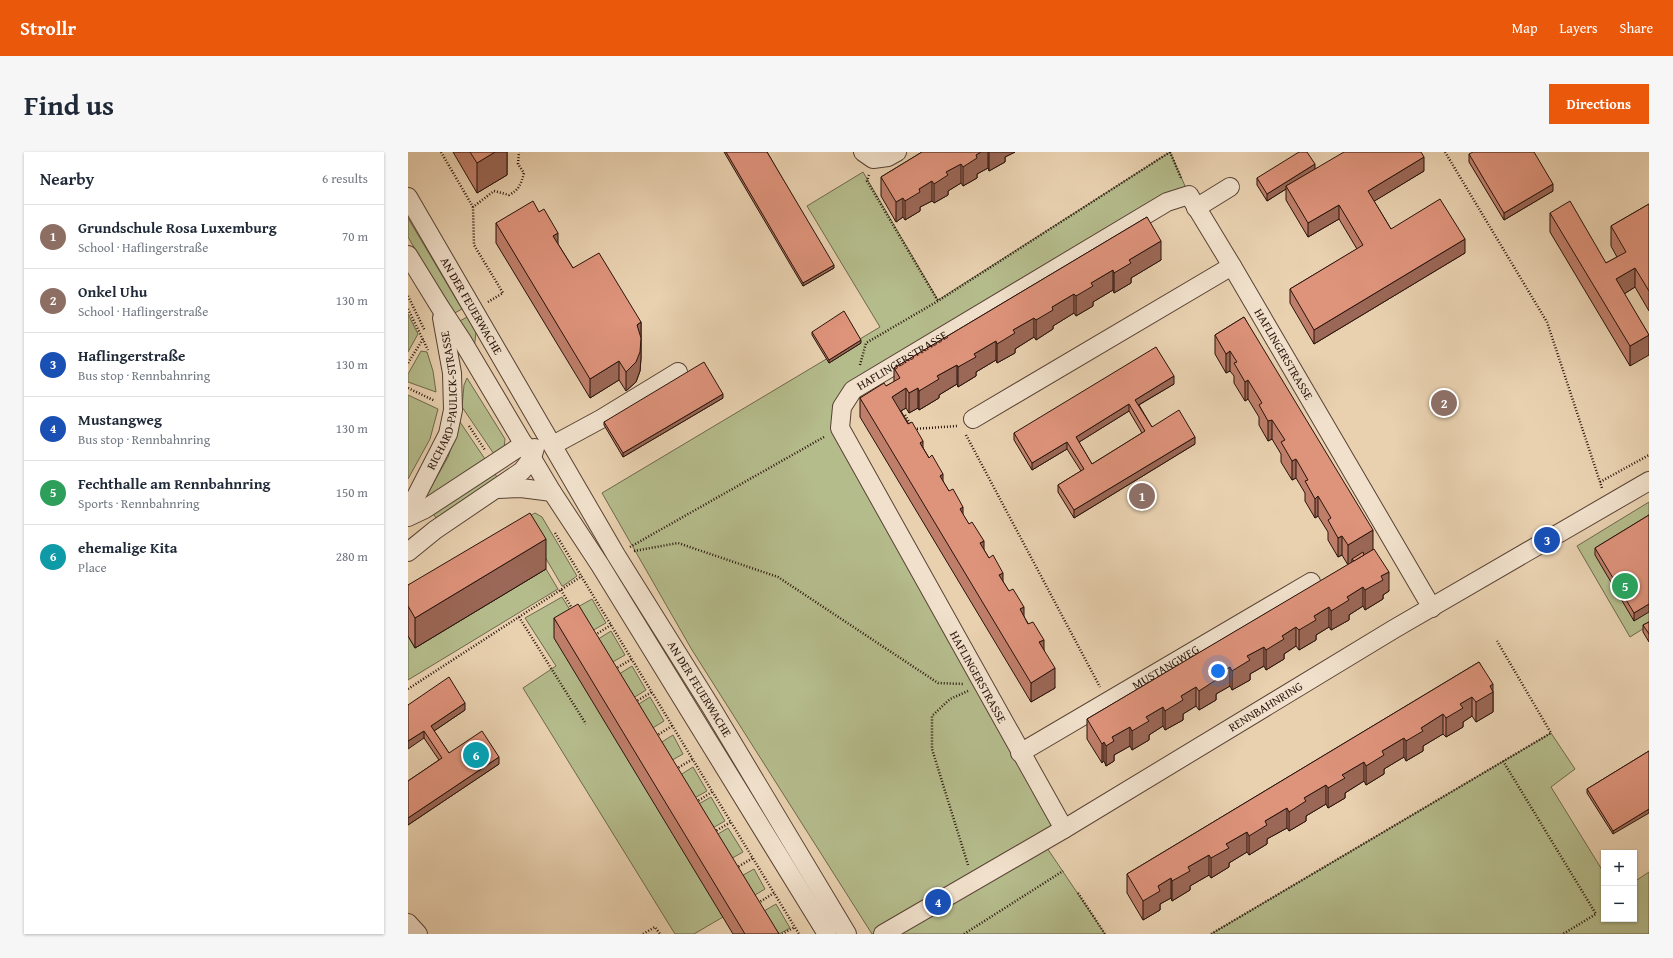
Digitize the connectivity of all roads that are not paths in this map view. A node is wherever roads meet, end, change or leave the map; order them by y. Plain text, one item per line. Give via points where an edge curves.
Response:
1 (897, 152) edge
2 (868, 156) edge
3 (1230, 188) dead end
4 (408, 197) edge
5 (1193, 202) junction
6 (408, 256) edge
7 (1232, 266) junction
8 (440, 308) junction
9 (678, 372) dead end
10 (966, 426) road end
11 (536, 448) junction
12 (1649, 481) edge
13 (496, 490) junction
14 (552, 492) junction
15 (408, 512) edge
16 (408, 517) edge
17 (408, 552) edge
18 (1311, 582) dead end
19 (1432, 608) junction
20 (1020, 753) junction
21 (1064, 829) junction
22 (408, 923) edge
23 (418, 934) edge
24 (828, 934) edge
25 (847, 934) edge
26 (884, 934) edge

1 - 2 street via 888,157
3 - 5 street
4 - 11 street, AN DER FEUERWACHE via 534,416 537,431
5 - 7 street, HAFLINGERSTRASSE
5 - 20 street, HAFLINGERSTRASSE via 1167,202 853,390 842,407 840,428
6 - 8 street, AN DER FEUERWACHE
7 - 10 street
7 - 19 street, HAFLINGERSTRASSE
8 - 11 street, AN DER FEUERWACHE
8 - 15 street, RICHARD-PAULICK-STRASSE via 452,374 453,410 448,434
9 - 11 street via 601,419
11 - 13 street via 522,471
11 - 14 street, AN DER FEUERWACHE
11 - 16 street
11 - 25 street, AN DER FEUERWACHE via 616,555 711,707
12 - 19 street, RENNBAHNRING
13 - 14 street via 522,488
13 - 17 street via 435,530
14 - 24 street, AN DER FEUERWACHE via 600,565
18 - 20 street, MUSTANGWEG
19 - 21 street, RENNBAHNRING via 1389,640 1187,762
20 - 21 street, HAFLINGERSTRASSE
21 - 26 street, RENNBAHNRING
22 - 23 street

